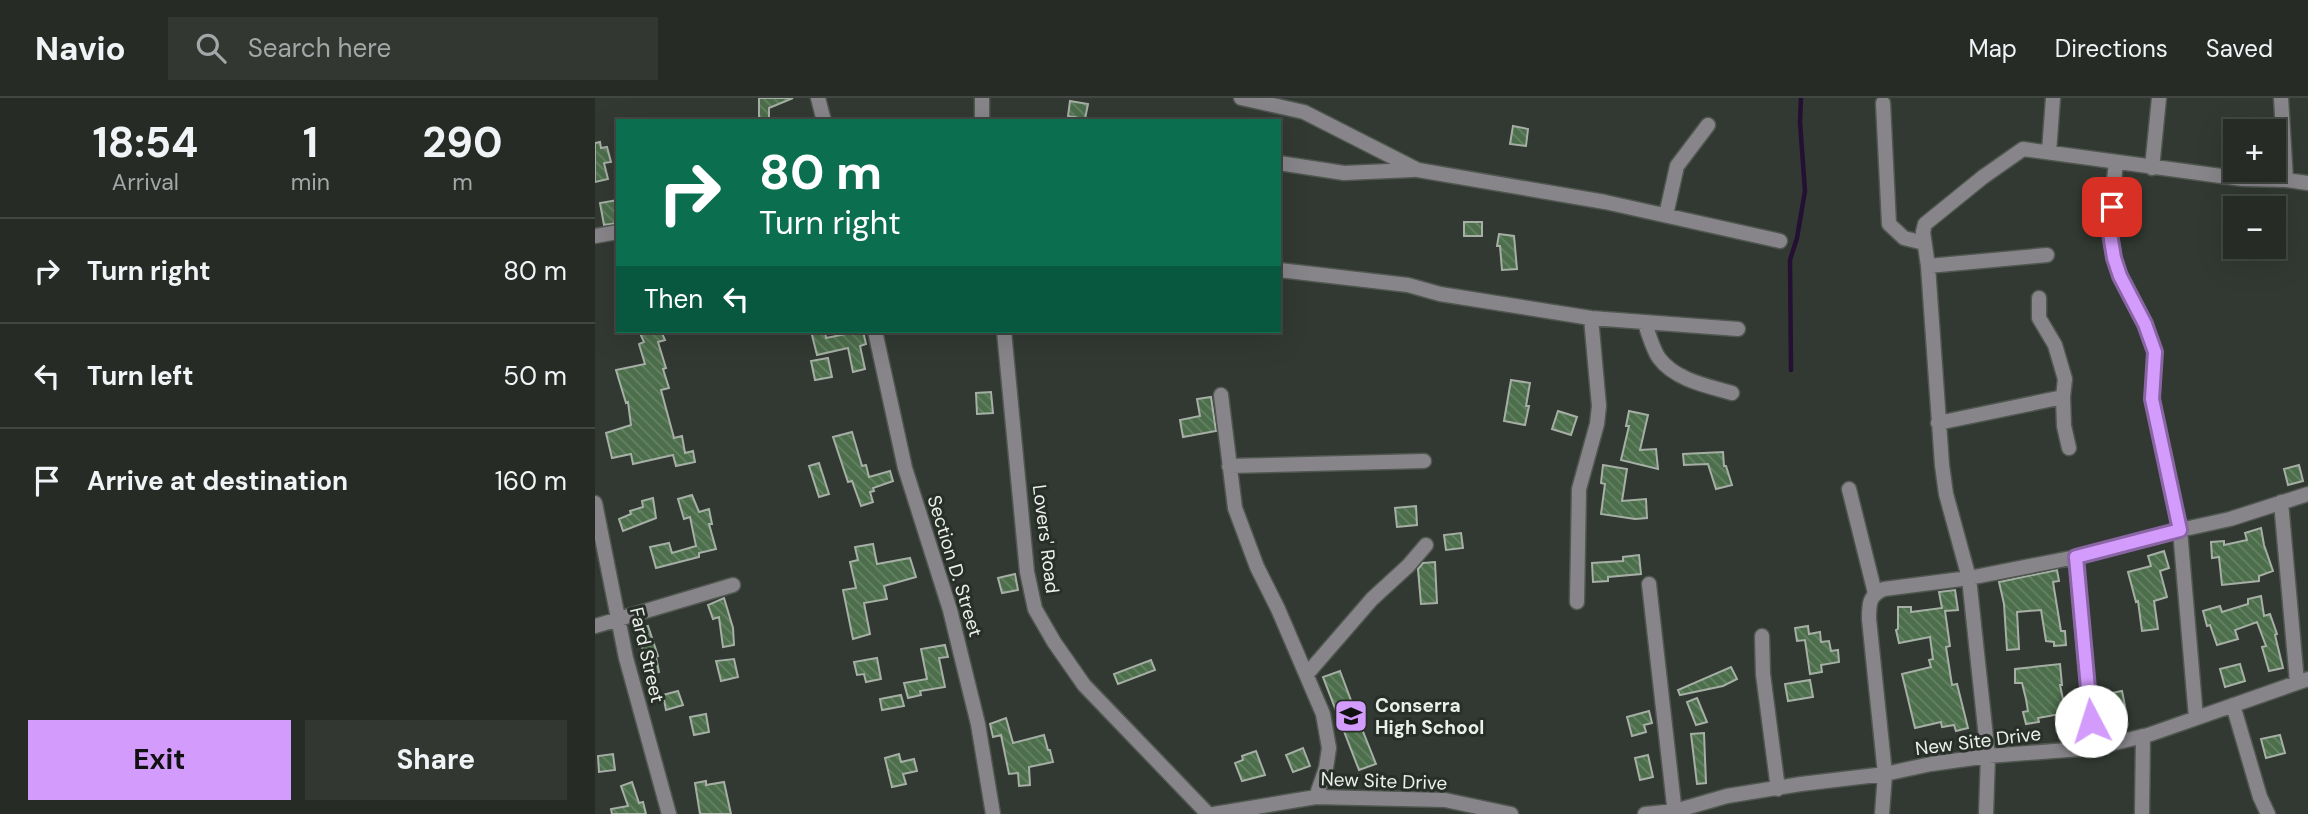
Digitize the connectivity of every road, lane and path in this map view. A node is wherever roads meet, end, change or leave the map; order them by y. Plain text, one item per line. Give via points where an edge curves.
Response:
1 (818, 98) edge
2 (982, 98) edge
3 (1241, 98) edge
4 (2053, 98) edge
5 (2159, 98) edge
6 (2281, 98) edge
7 (1883, 103) dead end
8 (823, 119) edge
9 (982, 119) edge
10 (2282, 119) edge
11 (1708, 125) dead end
12 (2049, 152) junction
13 (2116, 162) junction
14 (1281, 163) edge
15 (2152, 168) junction
16 (1418, 170) junction
17 (2223, 177) edge
18 (2286, 180) edge
19 (2308, 183) edge
20 (1666, 215) junction
21 (616, 232) edge
22 (595, 236) edge
23 (1780, 241) dead end
24 (1924, 243) junction
25 (2047, 255) dead end
26 (1928, 266) junction
27 (1281, 270) edge
28 (2039, 298) dead end
29 (1591, 318) junction
30 (1644, 322) junction
31 (1738, 329) dead end
32 (875, 333) edge
33 (1004, 333) edge
34 (1732, 393) dead end
35 (1221, 395) dead end
36 (2063, 397) junction
37 (1938, 423) junction
38 (2069, 448) dead end
39 (1425, 461) dead end
40 (1229, 466) junction
41 (1849, 489) dead end
42 (2308, 494) edge
43 (2281, 502) junction
44 (595, 503) edge
45 (2180, 530) junction
46 (1426, 545) dead end
47 (2076, 557) junction
48 (1969, 578) junction
49 (1649, 584) dead end
50 (733, 585) dead end
51 (1875, 593) junction
52 (1577, 602) dead end
53 (618, 620) junction
54 (595, 626) edge
55 (1762, 636) dead end
56 (1307, 674) junction
57 (2302, 680) edge
58 (2233, 705) junction
59 (2196, 718) junction
60 (2143, 736) junction
61 (2093, 748) junction
62 (1988, 756) junction
63 (1885, 774) junction
64 (1778, 789) junction
65 (1316, 797) junction
66 (1675, 812) edge
67 (669, 814) edge
68 (993, 814) edge
69 (1208, 814) edge
70 (1214, 814) edge
71 (1511, 814) edge
72 (1645, 814) edge
73 (1882, 814) edge
74 (1986, 814) edge
75 (2141, 814) edge
76 (2268, 814) edge

1 - 8 street
2 - 9 street
3 - 16 street via 1304,112
4 - 12 street
5 - 15 street
6 - 10 street
7 - 24 street via 1889,224 1904,239
11 - 20 street via 1677,166
12 - 13 street
12 - 24 street via 2022,149 1994,169 1925,224
13 - 15 street
13 - 45 street via 2109,227 2114,258 2155,352 2152,399
14 - 16 street via 1344,173
15 - 17 street
16 - 20 street
18 - 19 street
20 - 23 street
21 - 22 street
24 - 26 street
25 - 26 street
26 - 37 street
27 - 29 street via 1408,285
28 - 36 street via 2039,318 2055,345 2066,379
29 - 30 street
29 - 52 street via 1599,406 1579,489
30 - 31 street
30 - 34 street via 1659,358 1671,368 1690,381
32 - 68 street, Section D. Street via 905,468 961,654
33 - 69 street, Lovers' Road via 1027,572 1035,608 1084,685
35 - 40 street
36 - 37 street
36 - 38 street
37 - 48 street via 1946,494
39 - 40 street
40 - 56 street via 1246,542
41 - 51 street
42 - 43 street
43 - 45 street
43 - 57 street
44 - 53 street, Fard Street
45 - 47 street
45 - 59 street
46 - 56 street
47 - 48 street
47 - 61 street
48 - 51 street
48 - 62 street
49 - 66 street
50 - 53 street
51 - 63 street via 1869,603 1869,619
53 - 54 street
53 - 67 street, Fard Street
55 - 64 street
56 - 65 street via 1323,714 1329,748
57 - 58 street, New Site Drive
58 - 59 street, New Site Drive
58 - 76 street
59 - 60 street, New Site Drive
60 - 61 street, New Site Drive
60 - 75 street
61 - 62 street, New Site Drive
62 - 63 street, New Site Drive
62 - 74 street
63 - 64 street, New Site Drive
63 - 73 street
64 - 66 street, New Site Drive via 1727,796
65 - 70 street, New Site Drive
65 - 71 street, New Site Drive via 1445,800
66 - 72 street, New Site Drive

